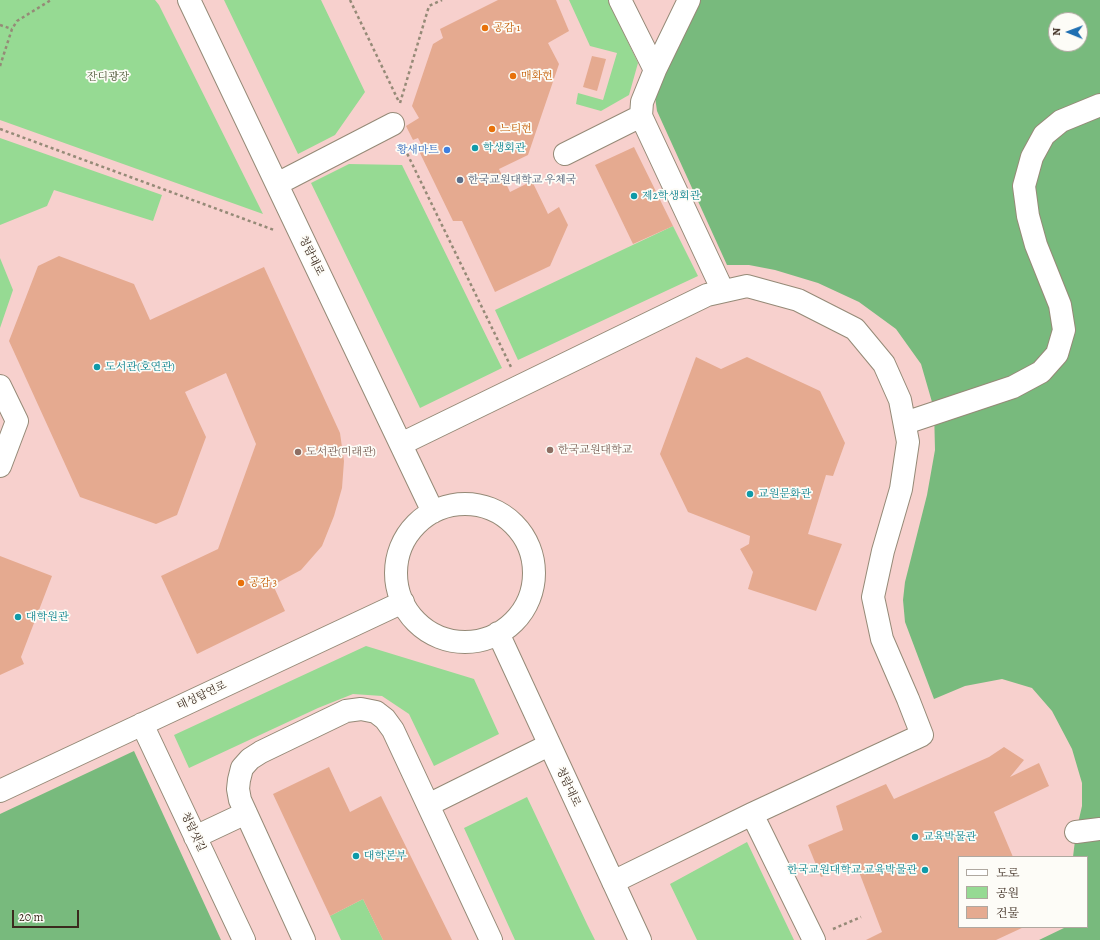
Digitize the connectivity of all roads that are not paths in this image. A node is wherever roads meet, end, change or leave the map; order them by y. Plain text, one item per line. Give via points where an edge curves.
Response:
1 (189, 0) edge
2 (620, 0) edge
3 (689, 0) edge
4 (655, 70) junction
5 (1100, 105) edge
6 (641, 116) junction
7 (393, 124) road end
8 (565, 154) dead end
9 (277, 184) junction
10 (723, 291) junction
11 (0, 386) edge
12 (905, 422) junction
13 (401, 444) junction
14 (0, 466) edge
15 (433, 512) junction
16 (403, 602) junction
17 (498, 633) junction
18 (142, 724) junction
19 (549, 745) junction
20 (0, 791) edge
21 (428, 805) junction
22 (246, 813) junction
23 (752, 814) junction
24 (1100, 829) edge
25 (1076, 832) dead end
26 (195, 837) junction
27 (612, 882) junction
28 (813, 939) edge
29 (244, 940) edge
30 (304, 940) edge
31 (491, 940) edge
32 (640, 940) edge

1 - 9 street, 청람대로
2 - 4 street
3 - 4 street
4 - 6 street via 642,102
5 - 12 street via 1061,121 1044,135 1032,157 1024,186 1034,238 1060,305 1064,330 1057,354 1041,372 1013,387
6 - 8 street
6 - 10 street
7 - 9 street
9 - 13 street, 청람대로
10 - 12 street via 748,286 798,300 855,328 884,364 900,400
10 - 13 street via 707,295
11 - 14 street via 17,421
12 - 23 street via 908,442 901,489 872,597 882,639 922,735
13 - 15 street, 청람대로
15 - 16 street via 425,516 407,536 397,561 397,588
15 - 17 street via 450,505 477,504 502,514 522,532 533,557 534,585 524,610 506,630
16 - 17 street via 409,613 428,632 454,641 481,641
16 - 18 street, 태성탑연로
17 - 19 street, 청람대로
18 - 20 street, 태성탑연로
18 - 26 street, 청람샛길
19 - 21 street
19 - 27 street, 청람대로
21 - 22 street via 400,744 385,719 376,712 361,709 346,711 250,759 242,768 238,789
21 - 31 street
22 - 26 street
22 - 30 street
23 - 27 street
23 - 28 street
24 - 25 street
26 - 29 street, 청람샛길
27 - 32 street, 청람대로

